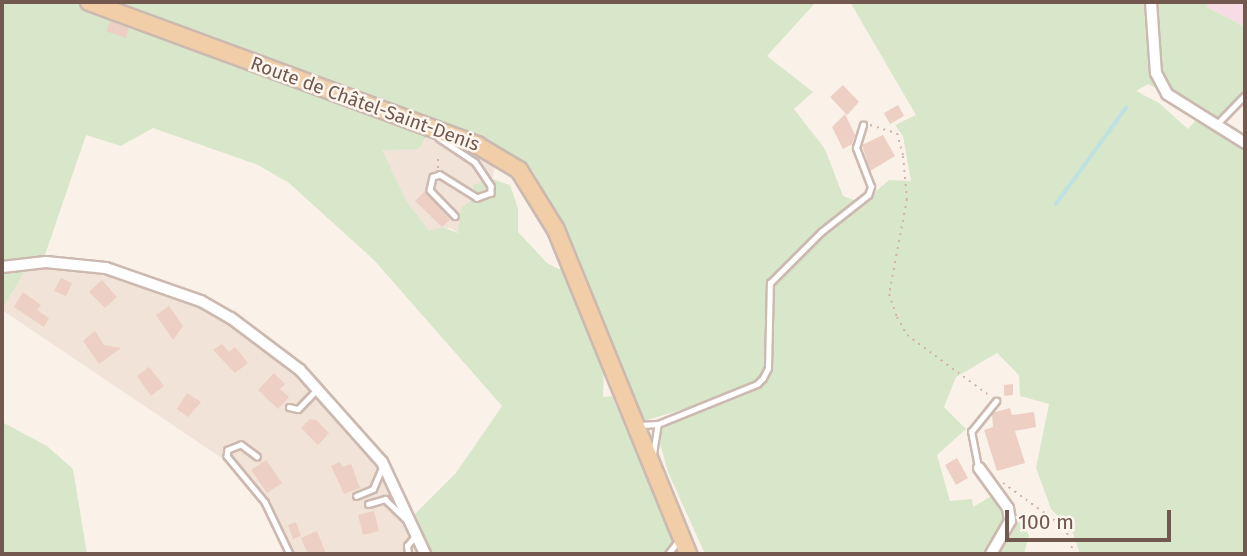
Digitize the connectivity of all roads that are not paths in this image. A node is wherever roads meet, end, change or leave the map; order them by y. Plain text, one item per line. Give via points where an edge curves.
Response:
1 (89, 2) edge
2 (1151, 2) edge
3 (1245, 95) edge
4 (863, 125) road end
5 (1216, 125) junction
6 (429, 127) junction
7 (1245, 143) edge
8 (455, 216) dead end
9 (2, 267) edge
10 (318, 389) junction
11 (996, 401) road end
12 (289, 407) dead end
13 (658, 424) junction
14 (635, 425) junction
15 (257, 457) dead end
16 (383, 464) junction
17 (652, 466) junction
18 (979, 468) joint
19 (356, 496) dead end
20 (368, 504) dead end
21 (410, 520) junction
22 (416, 534) junction
23 (681, 538) junction
24 (290, 554) edge
25 (408, 554) edge
26 (425, 554) edge
27 (668, 554) edge
28 (688, 554) edge
29 (991, 554) edge

1 - 6 main road, Route de Châtel-Saint-Denis
2 - 5 street via 1156,74 1167,94
3 - 5 lane via 1233,102
4 - 13 lane via 856,148 871,187 868,195 821,232 770,284 768,368 763,378
5 - 7 street
6 - 8 lane via 475,162 491,186 491,193 477,198 440,175 433,177 430,190
6 - 14 main road, Route de Châtel-Saint-Denis via 499,156 532,185 556,230
9 - 10 street via 82,263 201,301 272,348
10 - 12 lane via 298,409
10 - 16 street
11 - 18 lane via 971,432
13 - 14 lane
13 - 17 lane
14 - 17 main road, Route de Châtel-Saint-Denis
15 - 24 lane via 241,444 228,450 227,456 265,502
16 - 19 lane via 373,489
16 - 21 street
17 - 23 main road, Route de Châtel-Saint-Denis
18 - 29 street via 1008,508 1010,521
20 - 21 lane via 386,499 400,517
21 - 22 street
22 - 25 lane via 407,546
22 - 26 street
23 - 27 lane
23 - 28 main road, Route de Châtel-Saint-Denis

